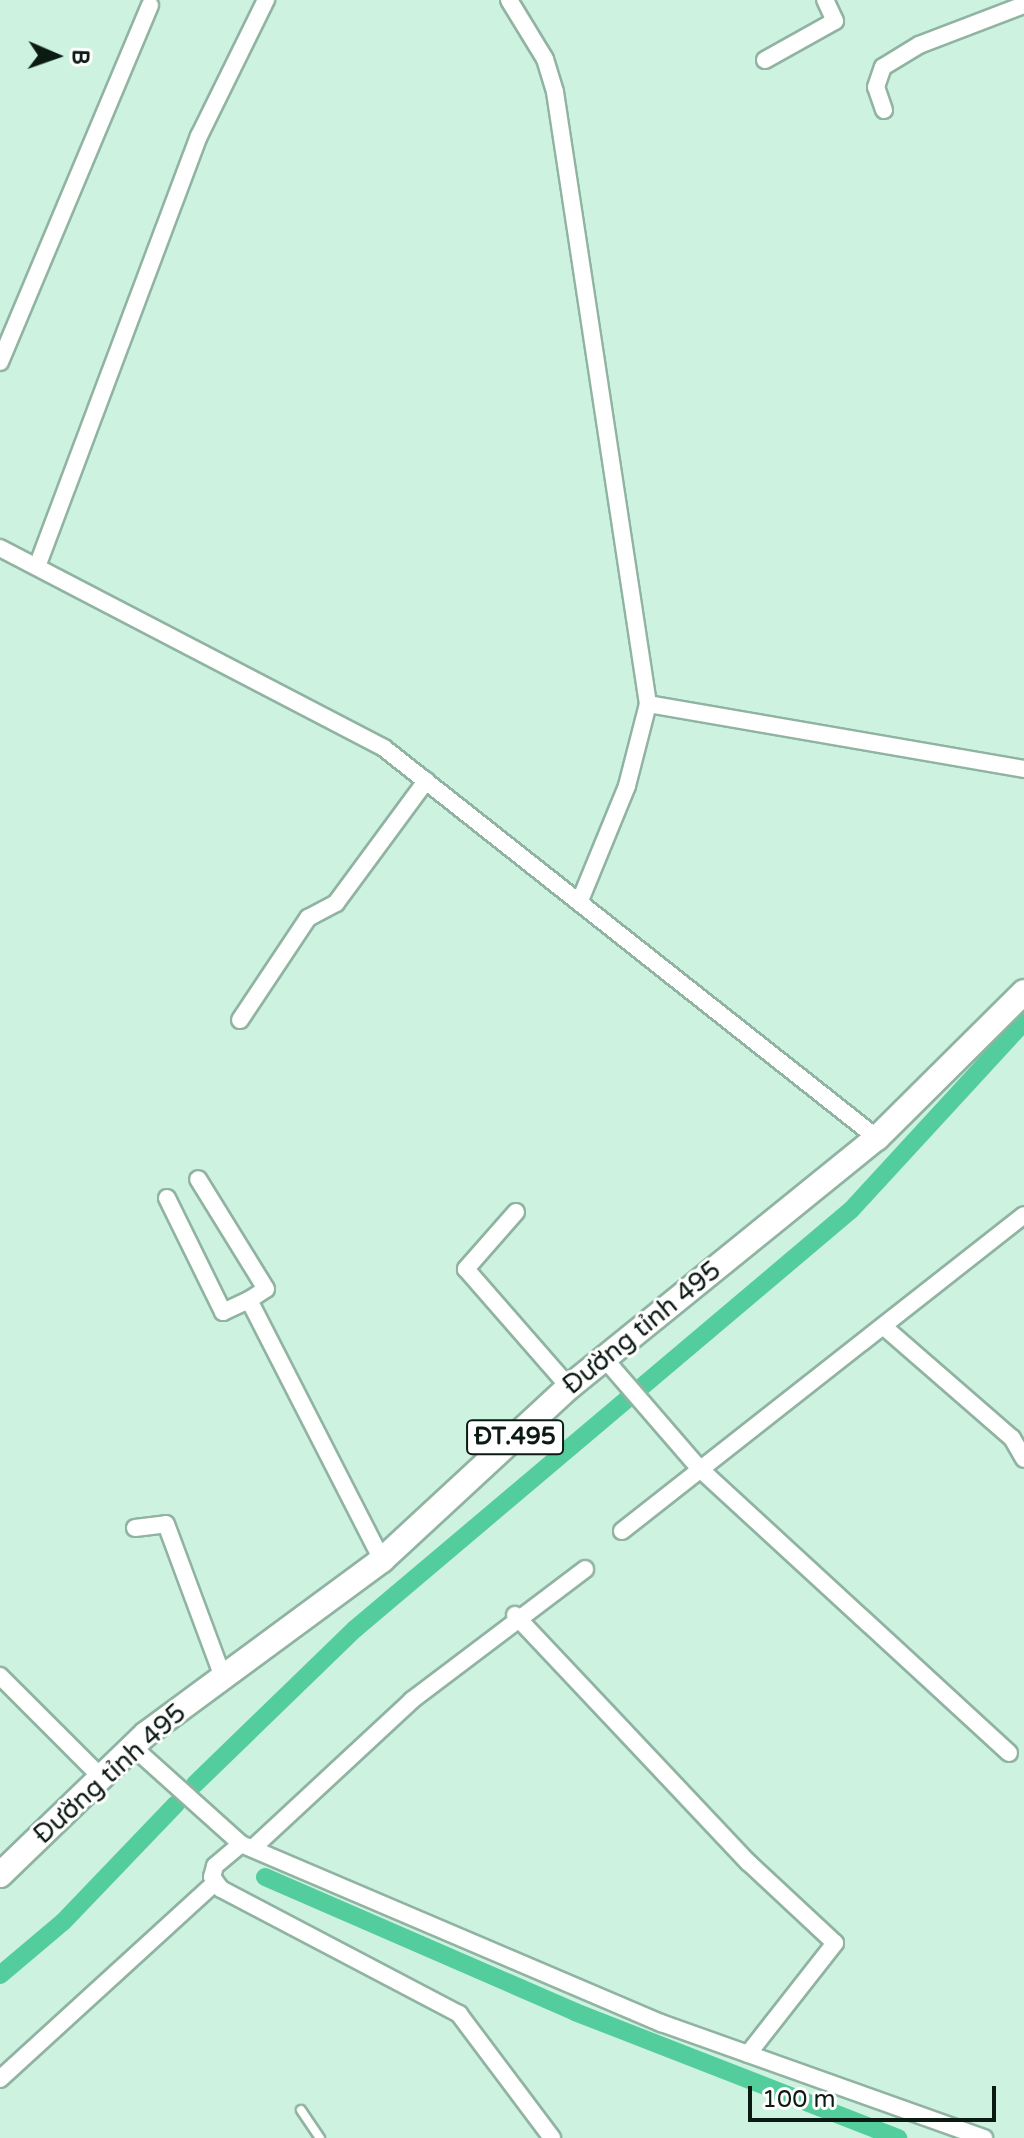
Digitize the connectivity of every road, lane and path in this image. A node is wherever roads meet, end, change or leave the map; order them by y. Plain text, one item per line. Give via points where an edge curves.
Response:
1 (266, 0) edge
2 (509, 0) edge
3 (825, 0) edge
4 (150, 5) dead end
5 (1024, 5) edge
6 (765, 60) dead end
7 (884, 110) dead end
8 (0, 362) edge
9 (0, 548) edge
10 (38, 564) junction
11 (648, 704) junction
12 (1024, 769) edge
13 (426, 781) junction
14 (579, 903) junction
15 (1024, 992) edge
16 (240, 1020) dead end
17 (877, 1138) junction
18 (198, 1179) dead end
19 (167, 1198) dead end
20 (516, 1212) dead end
21 (1024, 1215) edge
22 (249, 1300) junction
23 (883, 1326) junction
24 (604, 1358) junction
25 (569, 1387) junction
26 (1018, 1434) edge
27 (1024, 1459) edge
28 (699, 1468) junction
29 (135, 1528) dead end
30 (622, 1531) dead end
31 (382, 1560) junction
32 (585, 1569) dead end
33 (515, 1615) junction
34 (0, 1676) edge
35 (223, 1677) junction
36 (133, 1747) junction
37 (1009, 1753) dead end
38 (101, 1777) junction
39 (247, 1846) junction
40 (0, 1875) edge
41 (216, 1882) junction
42 (750, 2050) junction
43 (0, 2079) edge
44 (301, 2110) dead end
45 (320, 2138) edge
46 (552, 2138) edge
47 (984, 2138) edge

1 - 10 street via 199,136
2 - 11 street via 545,59 555,92
3 - 6 street via 835,21
4 - 8 street
5 - 7 street via 919,45 883,67 876,87
9 - 10 street
10 - 13 street via 384,748
11 - 12 street
11 - 14 street via 627,786
13 - 14 street
13 - 16 street via 336,903 308,918
14 - 17 street
15 - 17 main road, Đường tỉnh 495 / ĐT.495
17 - 24 main road, Đường tỉnh 495 / ĐT.495
18 - 22 street via 266,1289
19 - 22 street via 223,1312
20 - 25 street via 466,1269
21 - 23 street
22 - 31 street
23 - 26 street
23 - 28 street
24 - 25 main road, Đường tỉnh 495 / ĐT.495
24 - 28 street
25 - 31 main road, Đường tỉnh 495 / ĐT.495
26 - 27 street
28 - 30 street
28 - 37 street
29 - 35 street via 166,1524
31 - 35 main road, Đường tỉnh 495 / ĐT.495
32 - 33 street
33 - 39 street
33 - 42 street via 748,1862 835,1943
34 - 38 street
35 - 36 main road, Đường tỉnh 495 / ĐT.495
36 - 38 main road, Đường tỉnh 495 / ĐT.495
36 - 39 street
38 - 40 main road, Đường tỉnh 495 / ĐT.495
39 - 41 street via 215,1866
39 - 42 street
41 - 43 street
41 - 46 street via 459,2014
42 - 47 street
44 - 45 lane

